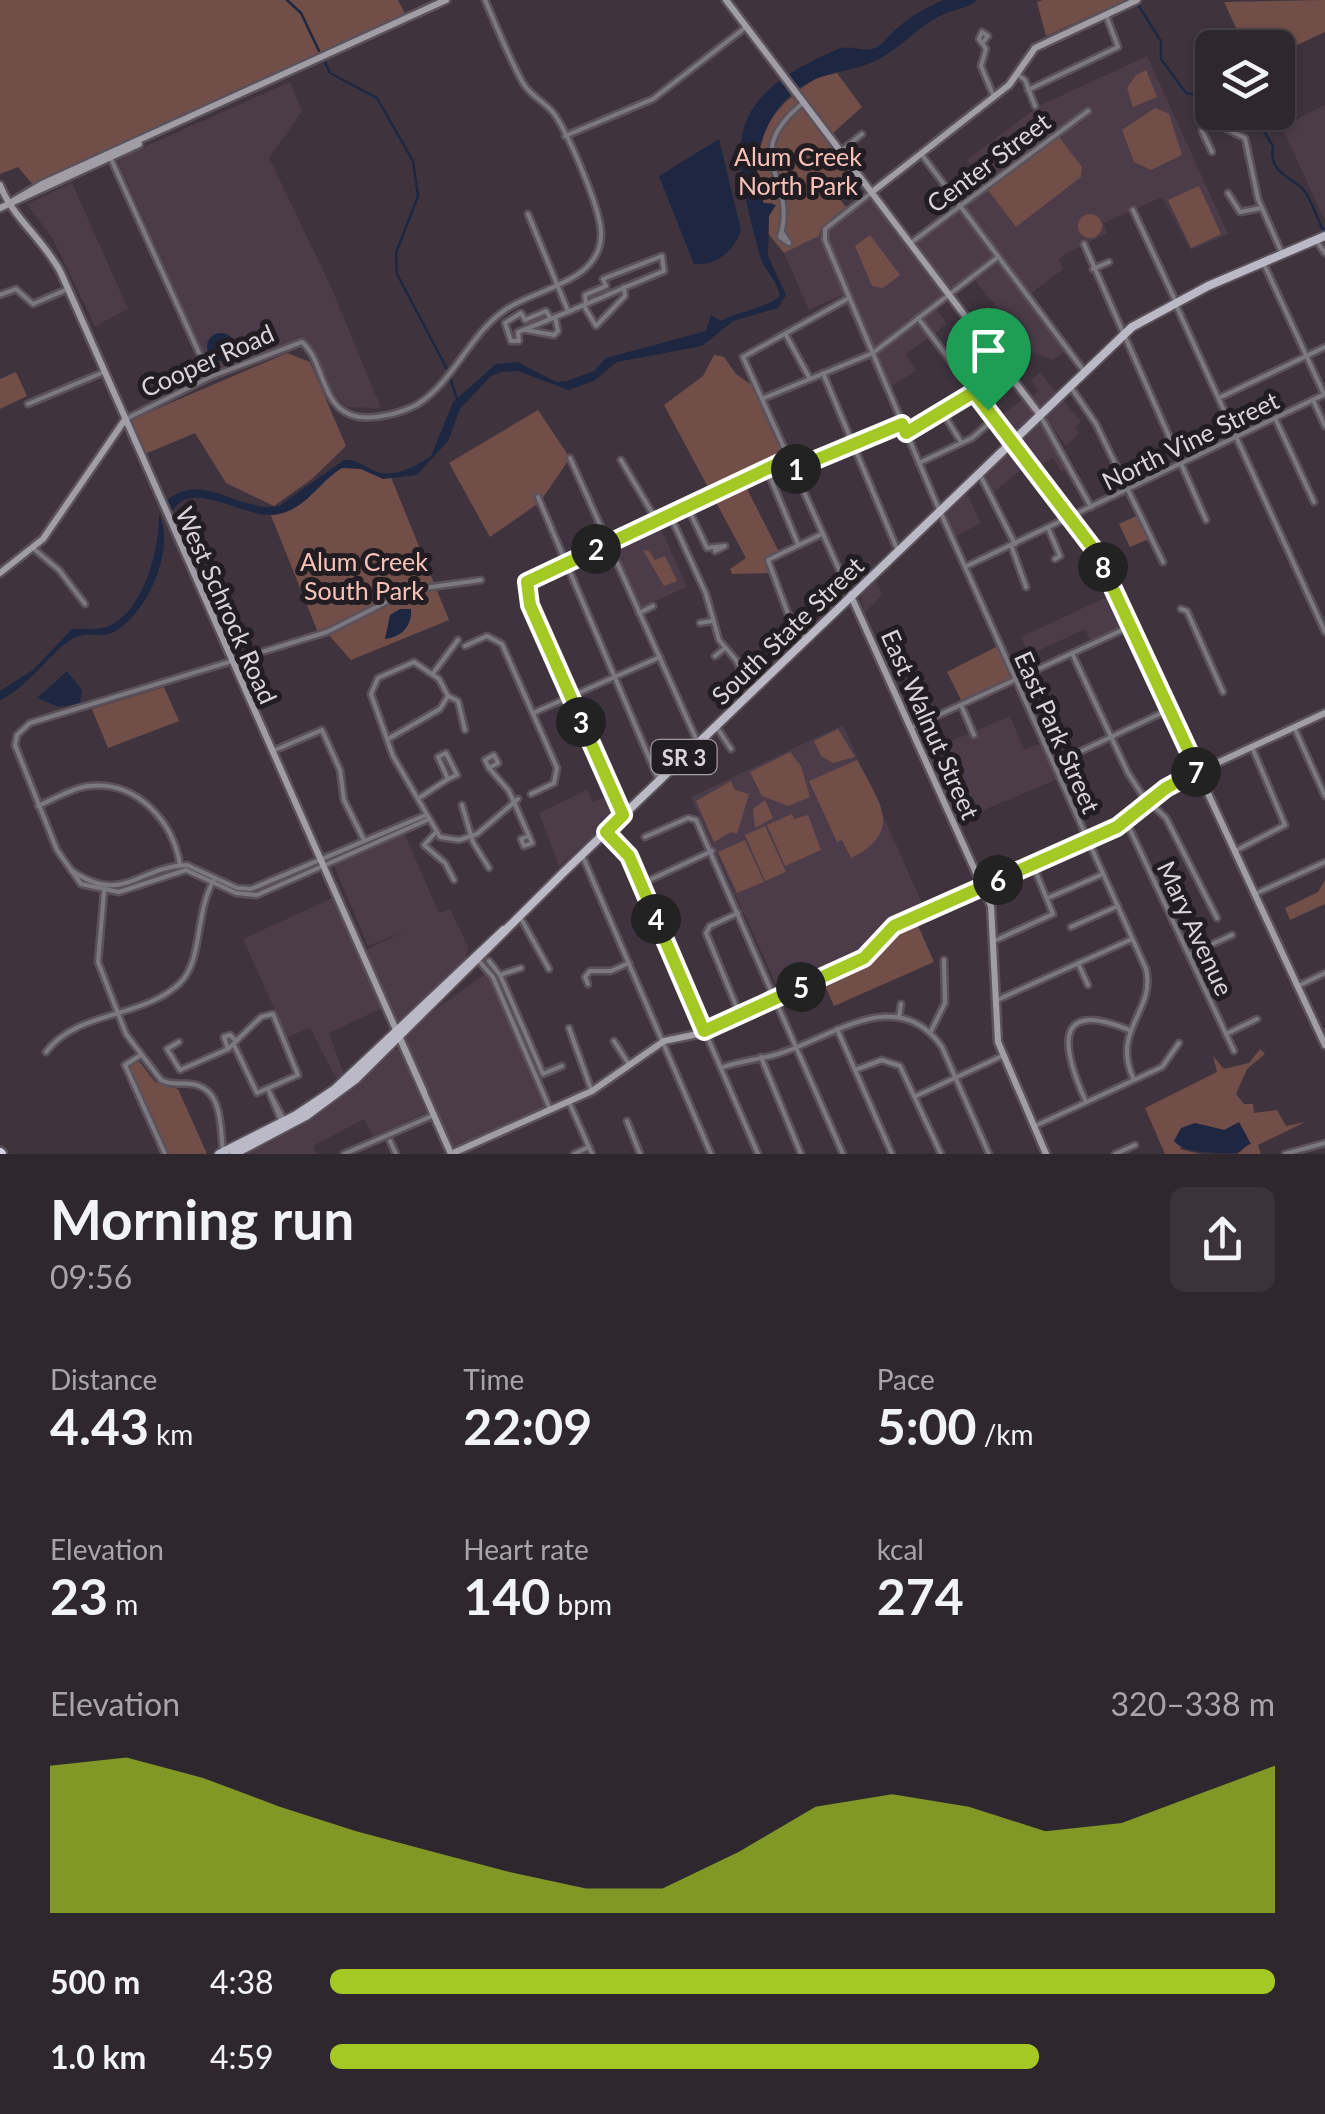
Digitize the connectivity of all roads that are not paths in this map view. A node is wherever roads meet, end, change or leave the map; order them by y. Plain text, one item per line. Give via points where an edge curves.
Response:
1 (423, 0) edge
2 (446, 0) edge
3 (485, 0) edge
4 (726, 0) edge
5 (1137, 0) edge
6 (427, 9) junction
7 (1106, 14) junction
8 (746, 28) junction
9 (984, 41) dead end
10 (1017, 74) junction
11 (1028, 90) junction
12 (994, 97) junction
13 (802, 100) junction
14 (1034, 106) dead end
15 (1088, 111) dead end
16 (862, 134) dead end
17 (564, 136) junction
18 (140, 142) junction
19 (840, 151) junction
20 (1212, 152) dead end
21 (921, 154) junction
22 (111, 159) junction
23 (0, 185) edge
24 (872, 192) junction
25 (1228, 193) dead end
26 (2, 195) edge
27 (960, 205) junction
28 (4, 206) edge
29 (1262, 208) junction
30 (1133, 210) dead end
31 (528, 214) dead end
32 (782, 232) dead end
33 (1325, 236) edge
34 (1314, 238) junction
35 (910, 243) junction
36 (1084, 244) dead end
37 (1281, 251) junction
38 (1325, 253) edge
39 (998, 256) junction
40 (1262, 260) junction
41 (1109, 262) dead end
42 (1093, 268) junction
43 (557, 284) junction
44 (624, 287) junction
45 (68, 290) junction
46 (949, 294) junction
47 (0, 295) edge
48 (849, 298) junction
49 (1175, 303) junction
50 (585, 304) junction
51 (568, 312) junction
52 (553, 318) junction
53 (918, 318) junction
54 (526, 330) junction
55 (785, 333) junction
56 (1122, 336) junction
57 (1325, 347) edge
58 (873, 352) junction
59 (1307, 356) junction
60 (1006, 370) junction
61 (1084, 371) junction
62 (104, 372) junction
63 (824, 373) junction
64 (210, 377) junction
65 (810, 379) junction
66 (1070, 386) junction
67 (974, 393) junction
68 (1325, 394) edge
69 (764, 398) junction
70 (1218, 398) junction
71 (1312, 400) junction
72 (28, 404) dead end
73 (943, 413) junction
74 (1040, 415) junction
75 (1275, 418) junction
76 (124, 420) junction
77 (994, 420) junction
78 (902, 424) junction
79 (1325, 426) edge
80 (906, 433) junction
81 (1236, 436) junction
82 (961, 442) junction
83 (1012, 442) junction
84 (853, 444) junction
85 (570, 458) dead end
86 (790, 458) junction
87 (621, 460) dead end
88 (919, 464) junction
89 (1180, 464) junction
90 (767, 468) junction
91 (794, 469) junction
92 (979, 473) junction
93 (1128, 489) junction
94 (538, 497) dead end
95 (1314, 502) dead end
96 (687, 506) junction
97 (1091, 507) junction
98 (940, 511) junction
99 (670, 515) junction
100 (1070, 517) junction
101 (1206, 520) dead end
102 (657, 521) junction
103 (1048, 528) junction
104 (822, 534) junction
105 (608, 544) junction
106 (798, 544) junction
107 (1013, 545) junction
108 (34, 549) junction
109 (715, 550) dead end
110 (898, 551) junction
111 (1055, 559) dead end
112 (566, 562) junction
113 (1163, 562) dead end
114 (966, 567) junction
115 (0, 573) edge
116 (481, 580) dead end
117 (1026, 587) dead end
118 (850, 596) junction
119 (85, 604) dead end
120 (652, 606) dead end
121 (1181, 609) dead end
122 (639, 613) junction
123 (712, 621) junction
124 (700, 623) dead end
125 (1131, 626) junction
126 (1325, 632) edge
127 (806, 639) junction
128 (458, 640) dead end
129 (465, 646) dead end
130 (725, 648) junction
131 (1072, 653) junction
132 (714, 656) dead end
133 (660, 658) junction
134 (230, 662) junction
135 (433, 672) junction
136 (613, 679) junction
137 (1016, 679) junction
138 (752, 691) junction
139 (1223, 692) dead end
140 (448, 696) junction
141 (571, 697) junction
142 (961, 705) junction
143 (1170, 709) junction
144 (1325, 712) edge
145 (533, 714) junction
146 (716, 726) junction
147 (1294, 727) junction
148 (910, 728) junction
149 (465, 730) dead end
150 (974, 735) dead end
151 (1110, 737) junction
152 (386, 740) junction
153 (698, 743) junction
154 (1252, 746) junction
155 (731, 749) dead end
156 (270, 753) junction
157 (1054, 764) junction
158 (489, 768) dead end
159 (1325, 768) edge
160 (1198, 771) junction
161 (1314, 773) junction
162 (448, 779) junction
163 (658, 781) junction
164 (531, 794) dead end
165 (1325, 796) edge
166 (419, 798) junction
167 (516, 800) junction
168 (1148, 802) junction
169 (462, 805) dead end
170 (38, 806) junction
171 (623, 815) junction
172 (427, 818) junction
173 (1126, 821) junction
174 (606, 832) junction
175 (435, 833) junction
176 (529, 836) dead end
177 (471, 837) junction
178 (645, 838) dead end
179 (1088, 841) junction
180 (364, 842) junction
181 (712, 851) junction
182 (1235, 851) junction
183 (582, 855) junction
184 (322, 862) junction
185 (1325, 862) edge
186 (1033, 865) junction
187 (180, 867) junction
188 (489, 868) dead end
189 (1102, 874) junction
190 (215, 878) junction
191 (454, 880) dead end
192 (641, 884) junction
193 (982, 887) junction
194 (104, 889) junction
195 (1255, 894) junction
196 (1048, 898) junction
197 (1118, 906) junction
198 (738, 913) junction
199 (519, 916) junction
200 (1217, 918) dead end
201 (1071, 927) dead end
202 (1232, 935) dead end
203 (1132, 939) junction
204 (994, 942) junction
205 (1190, 955) junction
206 (476, 958) junction
207 (944, 960) dead end
208 (489, 961) dead end
209 (628, 963) junction
210 (1078, 964) junction
211 (521, 968) dead end
212 (549, 969) dead end
213 (1325, 973) edge
214 (500, 976) junction
215 (588, 984) dead end
216 (1088, 986) dead end
217 (1298, 986) junction
218 (1222, 988) dead end
219 (1208, 994) junction
220 (776, 998) junction
221 (997, 1000) junction
222 (901, 1004) dead end
223 (119, 1013) junction
224 (740, 1015) junction
225 (898, 1017) junction
226 (1258, 1019) dead end
227 (569, 1028) dead end
228 (837, 1029) junction
229 (1129, 1030) junction
230 (704, 1031) junction
231 (398, 1032) junction
232 (930, 1033) junction
233 (1226, 1034) junction
234 (614, 1041) dead end
235 (179, 1042) dead end
236 (663, 1042) junction
237 (235, 1043) junction
238 (1179, 1043) dead end
239 (1325, 1045) edge
240 (796, 1047) junction
241 (228, 1049) junction
242 (1234, 1051) dead end
243 (46, 1052) dead end
244 (141, 1055) junction
245 (1002, 1056) junction
246 (760, 1058) junction
247 (628, 1063) junction
248 (562, 1066) dead end
249 (721, 1068) junction
250 (856, 1070) junction
251 (956, 1077) junction
252 (1134, 1080) junction
253 (346, 1083) junction
254 (592, 1091) junction
255 (270, 1093) junction
256 (916, 1096) junction
257 (569, 1102) junction
258 (1086, 1102) junction
259 (309, 1110) junction
260 (550, 1110) junction
261 (434, 1115) junction
262 (627, 1121) dead end
263 (284, 1124) junction
264 (1034, 1126) junction
265 (390, 1141) dead end
266 (1325, 1143) edge
267 (589, 1148) junction
268 (251, 1150) edge
269 (1124, 1150) dead end
270 (226, 1151) edge
271 (165, 1154) edge
272 (344, 1154) edge
273 (396, 1154) edge
274 (451, 1154) edge
275 (574, 1154) edge
276 (592, 1154) edge
277 (640, 1154) edge
278 (711, 1154) edge
279 (758, 1154) edge
280 (801, 1154) edge
281 (842, 1154) edge
282 (892, 1154) edge
283 (941, 1154) edge
284 (988, 1154) edge
285 (1046, 1154) edge
286 (1116, 1154) edge
287 (1285, 1154) edge

1 - 6 street
2 - 6 main road
3 - 17 street, Cooper Road via 522,80 556,116
4 - 8 main road
5 - 7 main road
6 - 18 main road
7 - 10 main road via 1035,48
7 - 11 street via 1118,47
8 - 13 main road
8 - 17 street via 656,98
9 - 12 street via 981,66
10 - 11 street
10 - 12 main road
11 - 14 street
12 - 21 main road
13 - 19 main road
13 - 32 street via 777,126 771,144
15 - 27 street, Center Street
16 - 19 street
17 - 43 street, Cooper Road via 601,234 592,262
18 - 22 main road
18 - 28 main road
19 - 24 main road
20 - 29 street via 1202,131 1208,120 1245,138
21 - 24 main road
21 - 27 street
22 - 28 main road
22 - 64 street
23 - 26 main road, West Schrock Road
24 - 35 main road
24 - 48 street, East Park Street via 823,233
25 - 29 street via 1240,212
26 - 28 main road, West Schrock Road
27 - 35 street, Center Street
27 - 39 street
28 - 45 main road, West Schrock Road via 42,242
29 - 37 street
30 - 49 street
31 - 43 street
33 - 34 main road, SR 3
34 - 37 main road, SR 3
34 - 38 street
35 - 46 main road
36 - 42 street
37 - 40 main road, SR 3
39 - 46 street
39 - 61 street
40 - 49 main road, SR 3
40 - 59 street
41 - 42 street
42 - 56 street
43 - 51 street
43 - 64 street, Cooper Road via 492,320 438,387 397,412 363,417 339,408 302,342
44 - 50 street
44 - 50 street via 625,296 596,326
44 - 50 street via 664,271 660,255 603,279 606,286 586,295
45 - 47 street via 33,304 16,290
45 - 62 main road, West Schrock Road
46 - 53 street
46 - 60 main road
48 - 55 street
48 - 58 street, East Park Street
49 - 56 main road, SR 3
49 - 70 street
50 - 51 street
51 - 52 street
52 - 54 street
52 - 54 street via 554,336
52 - 54 street via 546,311 525,320 519,313 506,324 512,342
53 - 58 street
53 - 67 street
55 - 65 street
55 - 69 street via 743,356
56 - 61 main road, SR 3
56 - 89 street
57 - 59 street
58 - 63 street
58 - 78 street, East Park Street
59 - 68 street
59 - 70 street
60 - 67 street
60 - 74 main road
61 - 66 main road, SR 3
62 - 72 street
62 - 76 main road, West Schrock Road
63 - 65 street
63 - 84 street
64 - 76 street, Cooper Road
65 - 69 street
66 - 74 main road, SR 3
66 - 93 street
67 - 73 street
67 - 77 street
68 - 71 street, North Vine Street
69 - 86 street
70 - 81 street
71 - 75 street, North Vine Street
71 - 79 street
73 - 80 street
73 - 82 street
74 - 83 main road, SR 3
74 - 97 street
75 - 81 street, North Vine Street
75 - 95 street
76 - 108 main road, Cooper Road
76 - 134 main road, West Schrock Road
77 - 82 street
77 - 83 street
78 - 80 street, East Park Street
78 - 84 street
80 - 88 street, East Park Street
81 - 89 street, North Vine Street
81 - 126 street
82 - 88 street
83 - 92 main road, South State Street / SR 3
83 - 100 main road
84 - 91 street
84 - 110 street
85 - 105 street
86 - 90 street
86 - 91 street
87 - 102 street
88 - 98 street, East Park Street
89 - 93 street, North Vine Street
89 - 101 street
90 - 96 street
90 - 106 street
91 - 104 street
92 - 98 main road, South State Street / SR 3
92 - 107 street
93 - 97 street, North Vine Street
93 - 113 street
94 - 112 street
96 - 99 street
96 - 109 street via 707,548
97 - 100 street, North Vine Street
98 - 110 main road, South State Street / SR 3
98 - 114 street, East Park Street
99 - 102 street
99 - 123 street
100 - 103 street, North Vine Street
100 - 125 main road via 1096,552
102 - 105 street
103 - 107 street, North Vine Street
103 - 111 street via 1060,556
104 - 106 street
104 - 118 street
105 - 112 street
105 - 122 street
106 - 127 street via 769,559 788,614
107 - 114 street, North Vine Street
107 - 117 street
108 - 115 main road, Cooper Road
108 - 119 street
110 - 118 main road, South State Street / SR 3
112 - 136 street
112 - 141 street via 527,582 529,602
114 - 137 street, East Park Street
116 - 134 street via 410,590 327,632
118 - 127 main road, South State Street / SR 3
118 - 148 main road, East Walnut Street
120 - 122 street
121 - 139 street via 1188,611
122 - 133 street
123 - 124 street
123 - 130 street
125 - 131 street
125 - 143 main road
127 - 138 main road, South State Street / SR 3
128 - 135 street
129 - 145 street via 496,637
130 - 132 street
130 - 138 street
131 - 137 street
131 - 151 street
133 - 136 street
133 - 153 street
134 - 156 main road, West Schrock Road
134 - 170 street via 30,723 18,734 16,756
135 - 140 street
135 - 152 street via 414,662 378,678 371,698
136 - 141 street
136 - 163 street
137 - 142 street
137 - 157 street, East Park Street
138 - 146 main road, South State Street / SR 3
140 - 149 street via 458,701
140 - 152 street via 440,709
141 - 145 street
141 - 171 street
142 - 148 street
142 - 150 street
143 - 151 street
143 - 160 main road
144 - 147 main road
145 - 164 street via 557,768 556,778
146 - 153 main road, South State Street / SR 3
146 - 155 street
147 - 154 main road
147 - 161 street
148 - 193 main road, East Walnut Street
151 - 157 street
151 - 168 street
152 - 166 street
153 - 163 main road, South State Street / SR 3
154 - 160 main road
154 - 182 street via 1285,825
156 - 180 street via 322,730
156 - 184 main road, West Schrock Road
157 - 179 street, East Park Street
158 - 167 street
159 - 161 street
160 - 168 main road
160 - 182 main road
161 - 165 street
162 - 162 street via 457,775 446,753 438,757
162 - 166 street
163 - 171 main road, South State Street / SR 3
166 - 172 street
167 - 176 street
167 - 177 street
168 - 173 main road
168 - 200 street via 1169,823
169 - 177 street
170 - 187 street via 89,786 142,799 160,816
170 - 194 street via 69,870 81,884
171 - 174 main road, South State Street / SR 3
172 - 175 street
172 - 180 street
173 - 179 main road
173 - 205 street, Mary Avenue
174 - 183 main road, South State Street / SR 3
174 - 192 street via 629,856
175 - 177 street via 449,840
175 - 191 street via 424,845
177 - 188 street
178 - 181 street via 692,817
179 - 186 main road
179 - 189 street, East Park Street
180 - 184 street
181 - 192 street
181 - 198 street
182 - 195 main road
183 - 199 main road, South State Street / SR 3
183 - 209 street
184 - 190 street via 251,889
184 - 231 main road, West Schrock Road
185 - 195 street
186 - 193 main road
186 - 196 street
187 - 190 street
187 - 194 street via 130,890
189 - 196 street
189 - 197 street, East Park Street
190 - 223 street via 202,902 188,972 170,990
192 - 230 street
193 - 204 main road, East Walnut Street via 993,913
193 - 220 main road via 894,926 864,958
194 - 223 street via 98,962
195 - 217 main road
196 - 204 street via 1054,914
197 - 201 street
197 - 203 street, East Park Street
198 - 220 street
198 - 224 street via 706,933
199 - 206 main road, South State Street / SR 3
199 - 212 street
202 - 205 street
203 - 210 street
203 - 229 street, East Park Street via 1148,980
204 - 221 main road, East Walnut Street
205 - 219 street, Mary Avenue
206 - 231 main road
206 - 231 main road
206 - 260 street via 492,977
207 - 232 street via 945,1003
208 - 214 street
209 - 215 street via 590,971
209 - 236 street
210 - 216 street
210 - 221 street
211 - 214 street
213 - 217 street
214 - 248 street via 543,1074
217 - 239 main road
218 - 219 street
219 - 233 street, Mary Avenue
220 - 224 main road
220 - 240 street
221 - 245 main road, East Walnut Street
222 - 225 street
223 - 243 street via 61,1035
223 - 244 street
224 - 230 main road
225 - 228 street via 868,1017
225 - 232 street
226 - 233 street
227 - 254 street
228 - 240 street
228 - 250 street
229 - 252 street, East Park Street via 1125,1054
229 - 258 street via 1095,1019 1069,1036 1068,1062
230 - 236 main road
230 - 249 street
231 - 253 main road
231 - 253 main road
231 - 261 main road, West Schrock Road
232 - 251 street
233 - 242 street, Mary Avenue
234 - 247 street
235 - 241 street via 167,1050 180,1070
236 - 247 main road
236 - 278 street
237 - 241 street
237 - 241 street via 224,1037
237 - 255 street via 256,1092
237 - 255 street via 270,1013 298,1075
238 - 252 street via 1169,1062
240 - 246 street
240 - 281 street
244 - 270 street via 166,1083 194,1084 210,1094
244 - 271 street via 125,1065
245 - 251 street
245 - 264 main road, East Walnut Street
246 - 249 street
246 - 280 street
247 - 254 main road
249 - 279 street
250 - 256 street via 892,1062 906,1073
250 - 282 street
251 - 256 street
251 - 284 street
252 - 258 street
253 - 259 main road
254 - 257 main road
255 - 263 street
256 - 283 street
257 - 260 main road
257 - 267 street
258 - 264 street
259 - 263 main road
259 - 263 main road
260 - 274 main road
261 - 272 street
261 - 274 main road, West Schrock Road
262 - 277 street
263 - 268 main road
263 - 270 main road
264 - 285 main road, East Walnut Street
265 - 273 street
266 - 287 street
267 - 275 street
267 - 276 street
268 - 270 main road
269 - 286 street

